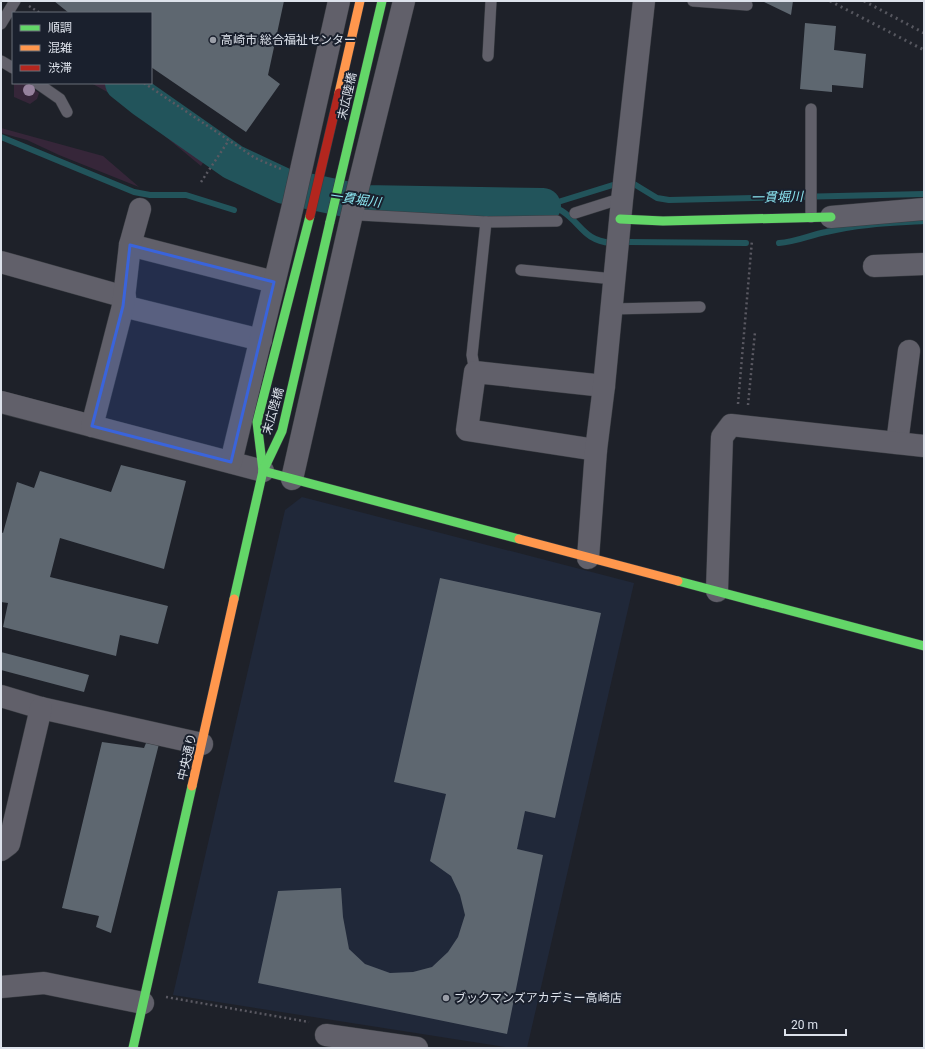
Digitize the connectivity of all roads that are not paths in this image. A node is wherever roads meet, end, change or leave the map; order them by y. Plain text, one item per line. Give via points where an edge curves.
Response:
1 (15, 1) edge
2 (339, 1) edge
3 (360, 1) edge
4 (382, 1) edge
5 (404, 1) edge
6 (491, 1) edge
7 (644, 1) edge
8 (693, 1) edge
9 (747, 6) dead end
10 (1, 24) edge
11 (488, 56) dead end
12 (1, 61) edge
13 (12, 67) edge
14 (38, 84) edge
15 (811, 109) dead end
16 (67, 112) dead end
17 (356, 206) junction
18 (140, 209) dead end
19 (924, 209) edge
20 (621, 210) junction
21 (575, 213) dead end
22 (818, 214) junction
23 (557, 221) dead end
24 (486, 222) junction
25 (130, 245) junction
26 (1, 262) edge
27 (924, 264) edge
28 (874, 266) dead end
29 (521, 270) dead end
30 (614, 279) junction
31 (274, 282) junction
32 (124, 302) junction
33 (700, 307) dead end
34 (611, 309) junction
35 (261, 340) junction
36 (909, 351) dead end
37 (475, 372) junction
38 (604, 386) junction
39 (1, 402) edge
40 (92, 426) junction
41 (897, 443) junction
42 (924, 446) edge
43 (596, 450) junction
44 (231, 462) junction
45 (262, 471) junction
46 (292, 479) junction
47 (588, 558) junction
48 (717, 591) junction
49 (924, 646) edge
50 (1, 696) edge
51 (41, 708) junction
52 (202, 744) junction
53 (1, 850) edge
54 (1, 987) edge
55 (145, 998) junction
56 (326, 1035) road end
57 (133, 1048) edge
58 (417, 1048) edge

1 - 10 lane
2 - 31 street via 293,185
3 - 45 street, 末広陸橋, bridge via 330,134 258,422
4 - 45 street, 末広陸橋, bridge via 282,432
5 - 17 street
6 - 11 lane
7 - 20 street
8 - 9 lane
12 - 13 lane
14 - 16 lane via 60,99
15 - 22 lane via 811,184
17 - 24 lane
17 - 46 street
18 - 25 street
19 - 22 street
20 - 21 lane via 614,201
20 - 22 street via 663,221 755,220
20 - 30 street
23 - 24 lane
24 - 37 lane via 472,356
25 - 31 street
25 - 32 street
26 - 32 street
27 - 28 street
29 - 30 lane
30 - 34 street
31 - 35 street
32 - 35 street
32 - 40 street
33 - 34 lane
34 - 38 street
35 - 44 street
36 - 41 street
37 - 38 street
37 - 43 street via 467,430
38 - 43 street
39 - 40 street
40 - 44 street
41 - 42 street
41 - 48 street via 738,426 722,437
43 - 47 street
44 - 45 street
45 - 46 street
45 - 52 street, 中央通り
46 - 47 street
47 - 48 street
48 - 49 street
50 - 51 street
51 - 52 street
51 - 53 street via 9,844
52 - 55 street, 中央通り
54 - 55 street via 44,983
55 - 57 street, 中央通り
56 - 58 street

